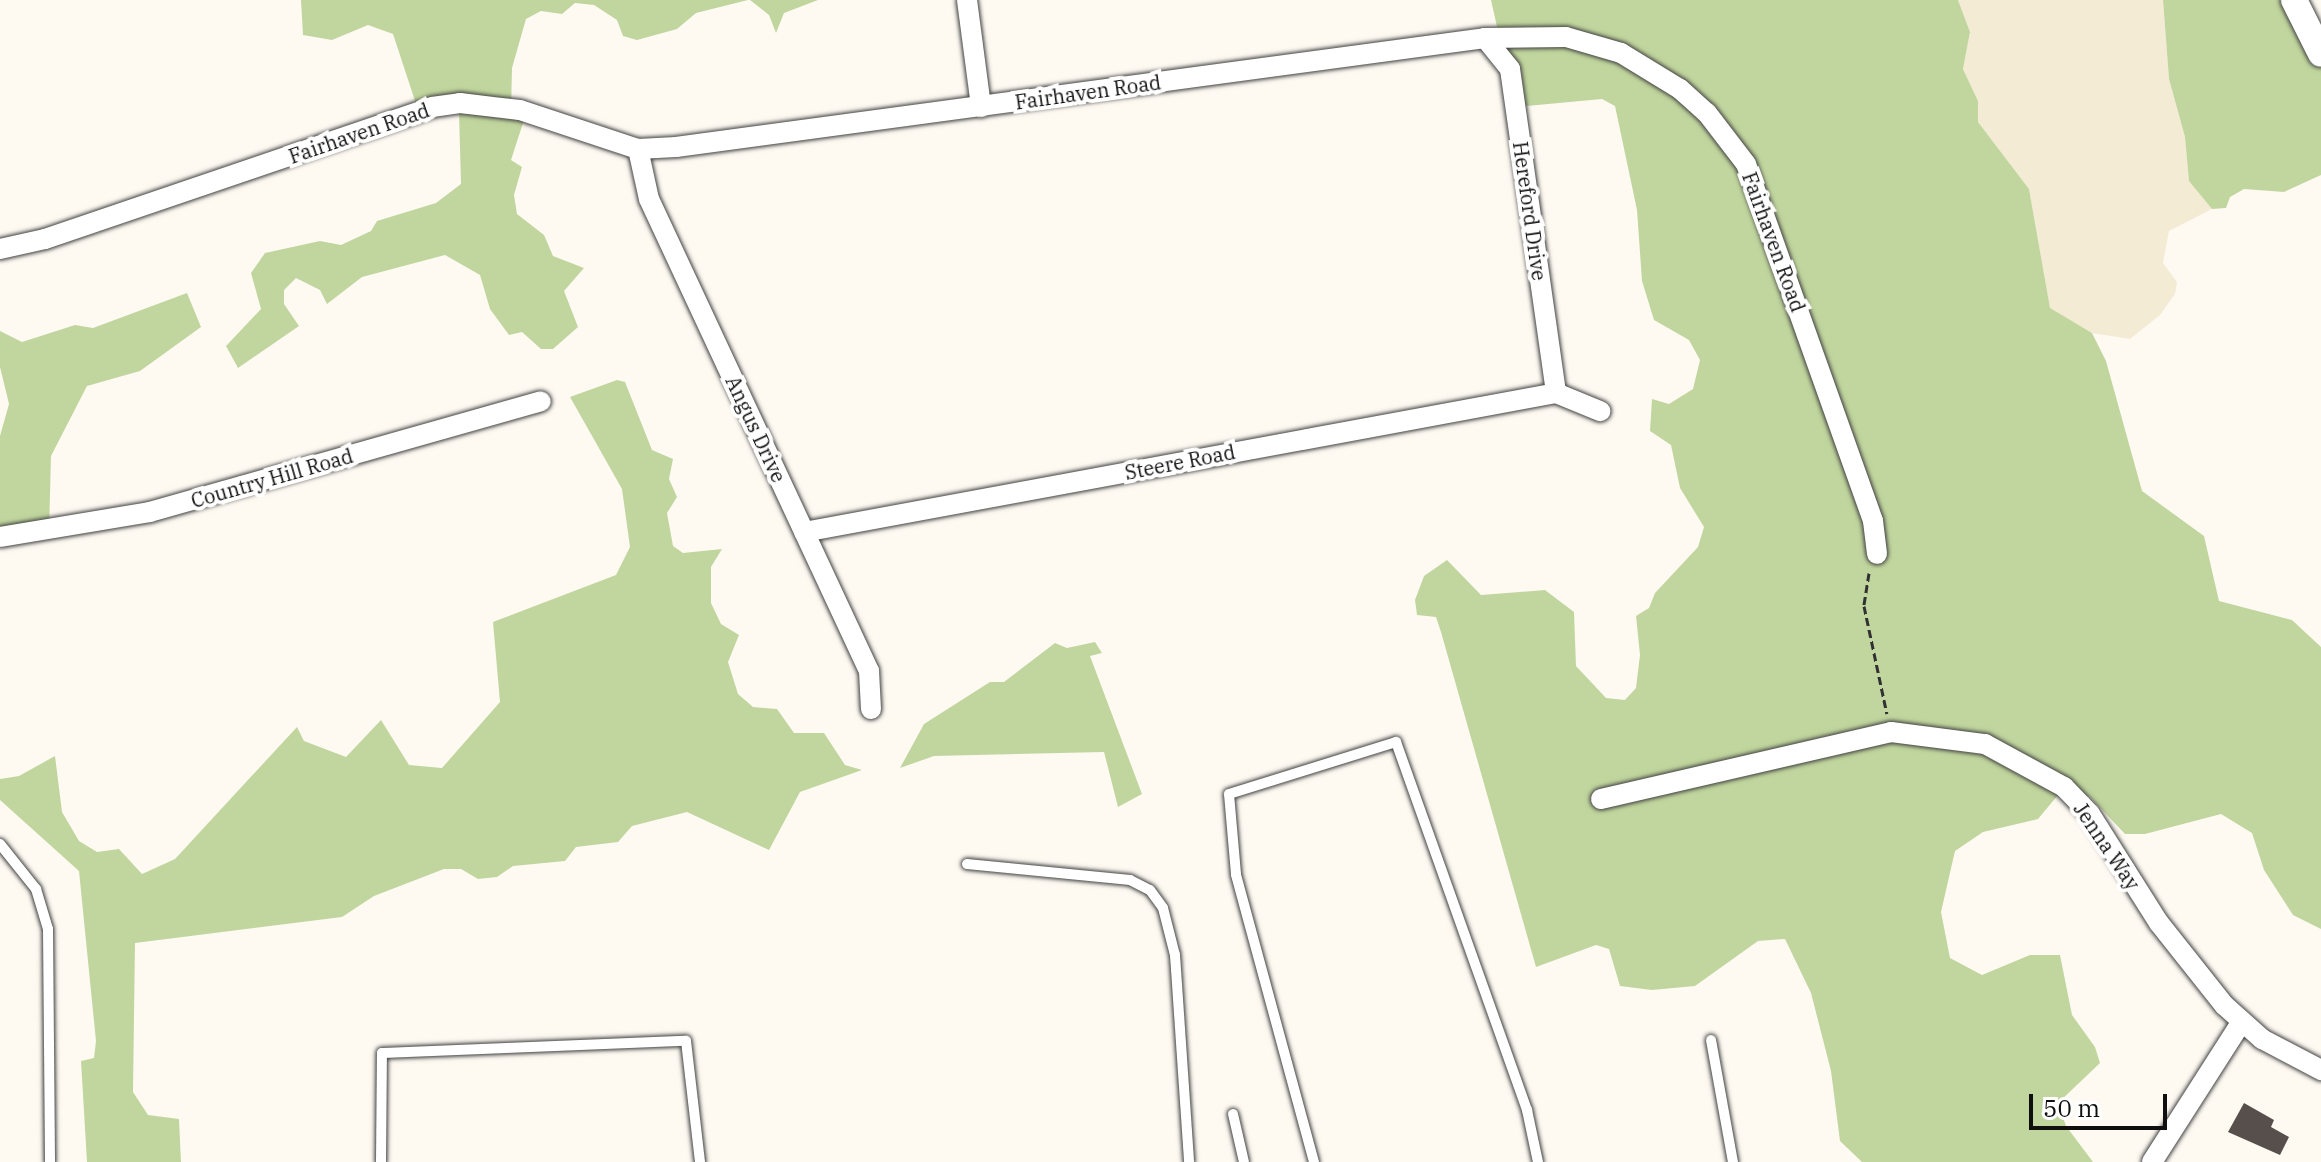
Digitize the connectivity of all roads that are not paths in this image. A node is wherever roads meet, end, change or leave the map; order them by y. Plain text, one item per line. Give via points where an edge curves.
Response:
1 (967, 0) edge
2 (2294, 0) edge
3 (1485, 38) junction
4 (2321, 54) edge
5 (981, 107) junction
6 (638, 149) junction
7 (0, 249) edge
8 (1556, 393) junction
9 (541, 401) dead end
10 (1600, 411) dead end
11 (804, 532) junction
12 (0, 537) edge
13 (1877, 554) road end
14 (871, 709) dead end
15 (1601, 799) dead end
16 (0, 844) edge
17 (967, 864) dead end
18 (2241, 1023) junction
19 (1711, 1040) dead end
20 (2321, 1070) edge
21 (1233, 1114) dead end
22 (50, 1162) edge
23 (381, 1162) edge
24 (700, 1162) edge
25 (1189, 1162) edge
26 (1244, 1162) edge
27 (1314, 1162) edge
28 (1538, 1162) edge
29 (1733, 1162) edge
30 (2152, 1162) edge

1 - 5 street
2 - 4 street
3 - 5 street, Fairhaven Road
3 - 8 street, Hereford Drive via 1510,69
3 - 13 street, Fairhaven Road via 1541,34 1621,53 1680,89 1731,140 1762,205 1873,521
5 - 6 street, Fairhaven Road
6 - 7 street, Fairhaven Road via 520,110 475,103 432,107 60,234
6 - 11 street, Angus Drive via 649,199
8 - 10 street
8 - 11 street, Steere Road
9 - 12 street, Country Hill Road via 150,512
11 - 14 street, Angus Drive via 869,671
15 - 18 street, Jenna Way via 1891,732 1985,744 2064,787 2090,814 2167,934
16 - 22 lane via 36,889 48,929
17 - 25 lane via 1130,880 1150,890 1163,908 1175,955
18 - 20 street, Jenna Way
18 - 30 street
19 - 29 lane
21 - 26 lane
23 - 24 lane via 382,1053 686,1041
27 - 28 lane via 1236,874 1229,794 1396,742 1527,1110

